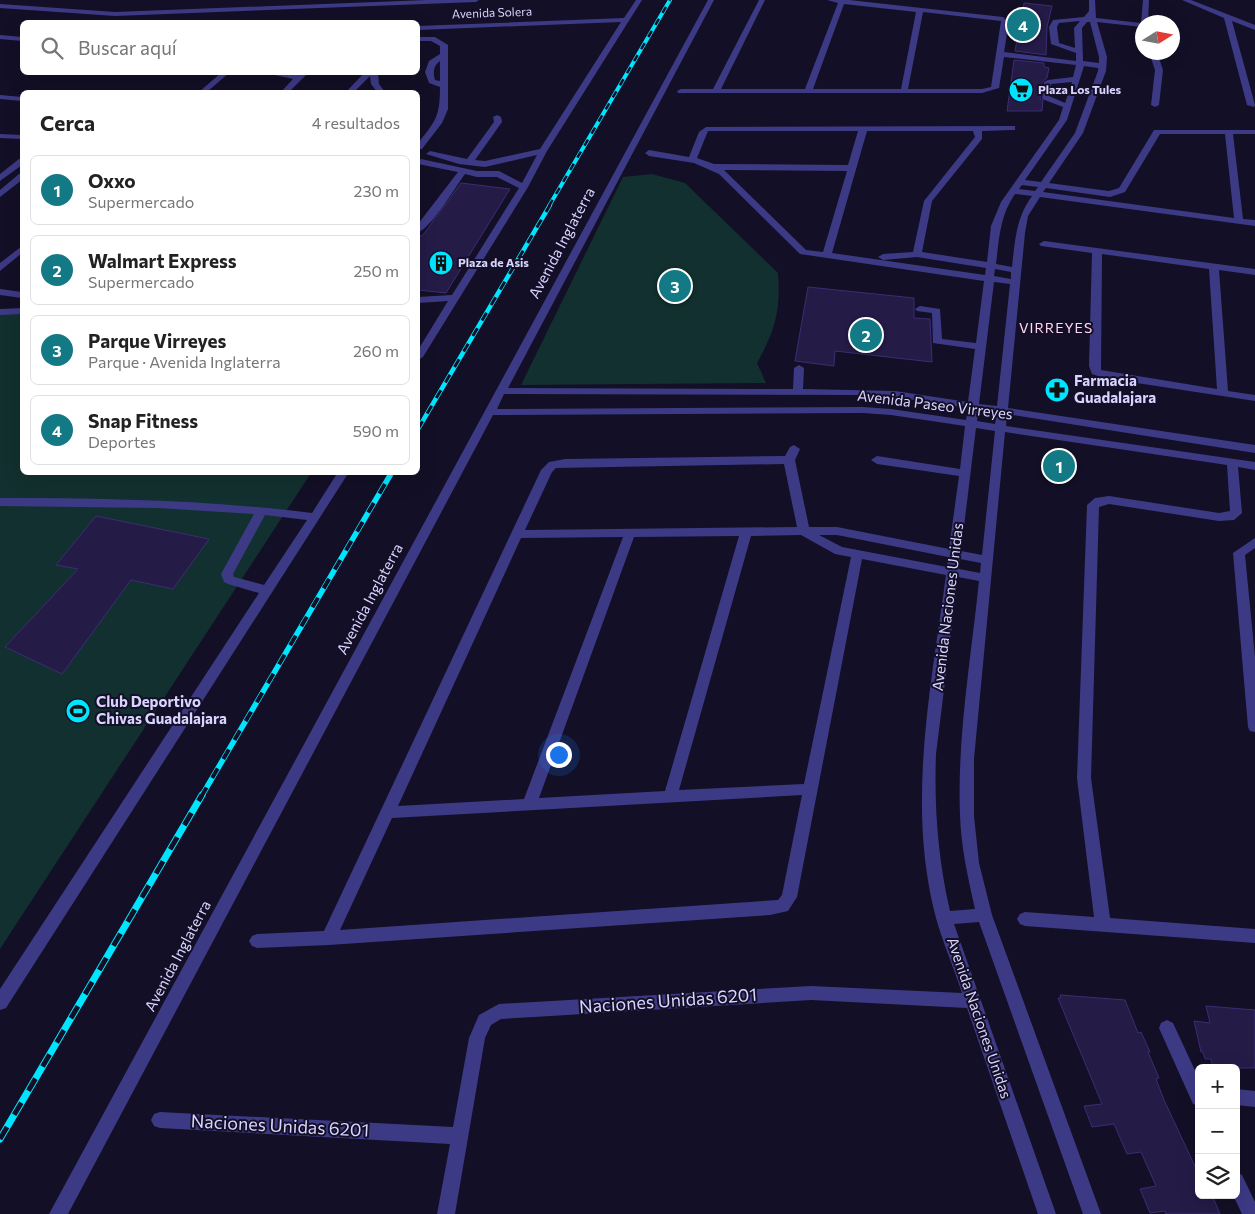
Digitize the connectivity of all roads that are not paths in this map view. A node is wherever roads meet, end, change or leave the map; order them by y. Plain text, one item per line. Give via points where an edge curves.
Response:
1 (244, 0) edge
2 (285, 0) edge
3 (476, 0) edge
4 (639, 0) edge
5 (710, 0) edge
6 (762, 0) edge
7 (830, 0) edge
8 (1092, 0) edge
9 (1146, 0) edge
10 (1185, 0) edge
11 (441, 1) edge
12 (842, 1) junction
13 (0, 6) edge
14 (340, 6) junction
15 (920, 9) junction
16 (241, 10) junction
17 (1144, 15) edge
18 (1228, 17) junction
19 (627, 20) junction
20 (1088, 20) junction
21 (1135, 24) edge
22 (420, 28) edge
23 (1255, 28) edge
24 (0, 37) edge
25 (20, 39) edge
26 (420, 39) edge
27 (1080, 52) junction
28 (443, 56) junction
29 (1001, 57) junction
30 (1156, 60) edge
31 (1080, 66) junction
32 (1103, 68) junction
33 (209, 75) edge
34 (223, 75) edge
35 (303, 75) edge
36 (367, 75) edge
37 (374, 75) edge
38 (1077, 79) junction
39 (213, 83) junction
40 (443, 85) junction
41 (205, 90) edge
42 (287, 90) edge
43 (353, 90) edge
44 (380, 90) edge
45 (681, 91) dead end
46 (716, 91) junction
47 (808, 91) junction
48 (904, 91) junction
49 (0, 97) edge
50 (20, 98) edge
51 (1155, 105) dead end
52 (1251, 105) dead end
53 (1068, 106) junction
54 (497, 117) dead end
55 (1063, 120) junction
56 (1083, 124) junction
57 (977, 128) junction
58 (1012, 128) dead end
59 (863, 129) junction
60 (1229, 132) junction
61 (1255, 132) edge
62 (0, 136) edge
63 (20, 137) edge
64 (420, 144) edge
65 (420, 148) edge
66 (543, 151) junction
67 (649, 152) dead end
68 (430, 154) junction
69 (506, 160) junction
70 (692, 160) junction
71 (420, 161) edge
72 (420, 162) edge
73 (20, 163) edge
74 (466, 166) junction
75 (714, 167) junction
76 (850, 168) junction
77 (499, 174) junction
78 (19, 178) edge
79 (0, 179) edge
80 (1020, 182) junction
81 (1042, 186) junction
82 (524, 187) junction
83 (1014, 191) junction
84 (0, 194) edge
85 (1037, 195) junction
86 (1239, 221) junction
87 (1255, 223) edge
88 (420, 227) edge
89 (1044, 244) dead end
90 (20, 251) edge
91 (1097, 251) junction
92 (917, 254) junction
93 (827, 255) junction
94 (854, 259) junction
95 (992, 266) junction
96 (1214, 267) junction
97 (0, 268) edge
98 (1016, 270) junction
99 (1255, 272) edge
100 (989, 278) junction
101 (1015, 282) junction
102 (0, 292) edge
103 (20, 295) edge
104 (455, 298) junction
105 (420, 300) edge
106 (920, 309) dead end
107 (20, 311) edge
108 (0, 312) edge
109 (981, 347) junction
110 (420, 354) edge
111 (799, 368) dead end
112 (500, 391) junction
113 (720, 392) junction
114 (798, 392) junction
115 (1223, 393) junction
116 (1255, 398) edge
117 (973, 405) junction
118 (1002, 409) junction
119 (722, 411) junction
120 (489, 412) junction
121 (971, 422) junction
122 (1000, 427) junction
123 (794, 449) dead end
124 (1255, 449) edge
125 (789, 460) junction
126 (876, 460) dead end
127 (1236, 463) junction
128 (1255, 466) edge
129 (965, 473) junction
130 (342, 475) edge
131 (0, 502) edge
132 (262, 510) junction
133 (315, 517) junction
134 (804, 532) junction
135 (630, 533) junction
136 (746, 533) junction
137 (518, 534) junction
138 (1255, 542) edge
139 (954, 554) junction
140 (857, 555) junction
141 (987, 560) junction
142 (952, 572) junction
143 (985, 578) junction
144 (268, 591) junction
145 (1255, 727) edge
146 (811, 789) junction
147 (670, 797) junction
148 (529, 805) junction
149 (388, 812) junction
150 (984, 915) junction
151 (944, 918) junction
152 (1025, 919) dead end
153 (1103, 924) junction
154 (1255, 936) edge
155 (329, 938) junction
156 (257, 941) dead end
157 (972, 1001) junction
158 (0, 1003) edge
159 (1167, 1028) dead end
160 (1195, 1089) edge
161 (1240, 1097) edge
162 (1255, 1099) edge
163 (160, 1120) dead end
164 (460, 1136) junction
165 (1240, 1190) edge
166 (58, 1214) edge
167 (446, 1214) edge
168 (1047, 1214) edge
169 (1092, 1214) edge
170 (1251, 1214) edge

1 - 16 street
2 - 14 street
3 - 11 street
4 - 19 street
5 - 112 street, Avenida Inglaterra
6 - 46 street
7 - 12 street
8 - 20 street, Avenida Naciones Unidas
9 - 17 street
10 - 18 street
11 - 14 street
12 - 15 street
12 - 47 street
13 - 16 street via 116,14
14 - 16 street
15 - 29 street via 998,17 1005,22
15 - 48 street
18 - 23 street
18 - 52 street
19 - 22 street, Avenida Solera
19 - 66 street
20 - 21 street
20 - 27 street, Avenida Naciones Unidas via 1077,34
20 - 27 street via 1059,21 1053,27 1054,44
20 - 32 street, Avenida Naciones Unidas via 1103,57
24 - 25 street
26 - 28 street via 441,42 444,45
27 - 31 street, Avenida Naciones Unidas
28 - 40 street
28 - 40 street via 432,63 429,72 432,81
29 - 31 street
29 - 48 street via 995,88 982,91
30 - 51 street via 1160,70
31 - 32 street
31 - 38 street, Avenida Naciones Unidas
32 - 56 street, Avenida Naciones Unidas
33 - 39 street
34 - 39 street
35 - 42 street
36 - 43 street
37 - 44 street via 375,84
38 - 53 street, Avenida Naciones Unidas
38 - 53 street via 1048,82 1045,97
39 - 41 street
40 - 64 street via 444,109
45 - 46 street
46 - 47 street
47 - 48 street
49 - 50 street
53 - 55 street, Avenida Naciones Unidas
54 - 74 street via 498,122
55 - 56 street
55 - 80 street, Avenida Naciones Unidas
56 - 81 street, Avenida Naciones Unidas
57 - 58 street
57 - 59 street
57 - 92 street via 979,137 928,201
59 - 70 street via 706,129
59 - 76 street
60 - 61 street
60 - 81 street via 1157,132 1118,193
60 - 86 street
62 - 63 street
65 - 68 street
66 - 69 street
66 - 82 street
67 - 70 street
68 - 71 street
68 - 74 street
69 - 74 street
69 - 77 street
70 - 75 street
72 - 74 street
73 - 79 street
74 - 77 street via 477,174
74 - 88 street
75 - 76 street
75 - 93 street via 803,252
76 - 93 street
77 - 82 street
78 - 79 street
78 - 84 street
80 - 81 street
80 - 83 street, Avenida Naciones Unidas
81 - 85 street, Avenida Naciones Unidas
82 - 104 street
83 - 85 street
83 - 95 street, Avenida Naciones Unidas via 996,226
85 - 86 street
85 - 98 street, Avenida Naciones Unidas via 1024,216
86 - 87 street
89 - 91 street
90 - 97 street
91 - 96 street
91 - 115 street via 1096,372
92 - 94 street
92 - 95 street
93 - 94 street
94 - 100 street
95 - 98 street
95 - 100 street, Avenida Naciones Unidas
96 - 99 street
96 - 115 street
98 - 101 street, Avenida Naciones Unidas
100 - 101 street
100 - 109 street, Avenida Naciones Unidas
101 - 118 street, Avenida Naciones Unidas
102 - 103 street
104 - 105 street
104 - 110 street
106 - 109 street via 937,311 938,341
107 - 108 street
109 - 117 street, Avenida Naciones Unidas
111 - 114 street
112 - 113 street, Avenida Paseo Virreyes
112 - 120 street, Avenida Inglaterra
113 - 114 street, Avenida Paseo Virreyes
113 - 119 street
114 - 117 street, Avenida Paseo Virreyes via 895,394
115 - 116 street
117 - 118 street, Avenida Paseo Virreyes
117 - 121 street, Avenida Naciones Unidas
118 - 122 street, Avenida Naciones Unidas
118 - 124 street, Avenida Paseo Virreyes
119 - 120 street, Avenida Paseo Virreyes
119 - 121 street, Avenida Paseo Virreyes via 863,410
120 - 166 street, Avenida Inglaterra
121 - 122 street, Avenida Paseo Virreyes
121 - 129 street, Avenida Naciones Unidas
122 - 127 street, Avenida Paseo Virreyes
122 - 141 street, Avenida Naciones Unidas
123 - 125 street
125 - 134 street
125 - 137 street via 553,465 547,470
126 - 129 street
127 - 128 street, Avenida Paseo Virreyes
127 - 153 street via 1236,513 1230,517 1109,500 1093,505 1084,778
129 - 139 street, Avenida Naciones Unidas
130 - 133 street
131 - 132 street via 101,502
132 - 133 street
132 - 144 street via 227,574 232,582
133 - 144 street
134 - 136 street
134 - 139 street via 837,531
134 - 140 street via 839,551
135 - 136 street
135 - 137 street
135 - 148 street
136 - 147 street
137 - 149 street
138 - 145 street via 1239,553
139 - 141 street
139 - 142 street, Avenida Naciones Unidas
140 - 142 street
140 - 146 street
141 - 143 street, Avenida Naciones Unidas
142 - 143 street
142 - 151 street, Avenida Naciones Unidas via 927,794 935,881
143 - 150 street, Avenida Naciones Unidas via 967,768 971,853
144 - 158 street
146 - 147 street
146 - 155 street via 789,897 783,906
147 - 148 street
148 - 149 street
149 - 155 street
150 - 151 street
150 - 169 street, Avenida Naciones Unidas
151 - 157 street, Avenida Naciones Unidas
152 - 153 street
153 - 154 street
155 - 156 street
157 - 164 street, Naciones Unidas 6201 via 811,993 499,1012 485,1020 477,1038
157 - 168 street, Avenida Naciones Unidas
159 - 160 street
161 - 162 street
163 - 164 street, Naciones Unidas 6201
164 - 167 street, Naciones Unidas 6201
165 - 170 street

